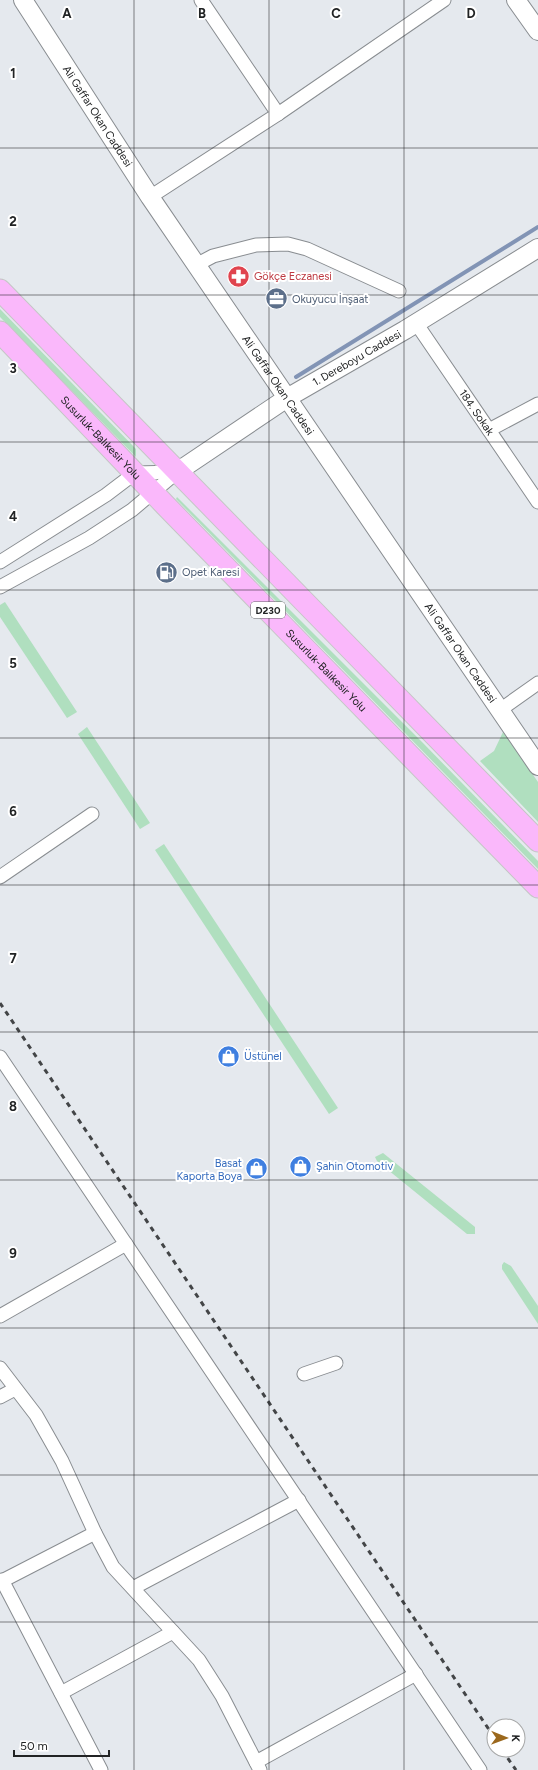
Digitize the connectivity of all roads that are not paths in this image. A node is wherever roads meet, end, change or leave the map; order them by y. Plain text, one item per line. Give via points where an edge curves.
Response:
1 (23, 0) edge
2 (201, 0) edge
3 (444, 0) edge
4 (516, 0) edge
5 (538, 31) edge
6 (278, 114) junction
7 (150, 197) junction
8 (538, 248) edge
9 (196, 265) junction
10 (0, 290) edge
11 (399, 291) dead end
12 (416, 323) junction
13 (0, 332) edge
14 (287, 398) junction
15 (538, 404) edge
16 (489, 430) junction
17 (177, 472) junction
18 (135, 473) junction
19 (153, 492) junction
20 (538, 502) edge
21 (0, 562) edge
22 (0, 587) edge
23 (538, 683) edge
24 (500, 710) junction
25 (538, 766) edge
26 (92, 814) dead end
27 (538, 841) edge
28 (0, 877) edge
29 (538, 886) edge
30 (0, 1057) edge
31 (126, 1244) junction
32 (0, 1316) edge
33 (336, 1363) dead end
34 (0, 1368) edge
35 (304, 1374) dead end
36 (15, 1389) junction
37 (0, 1397) edge
38 (299, 1500) junction
39 (96, 1533) junction
40 (1, 1581) edge
41 (133, 1588) junction
42 (173, 1632) junction
43 (416, 1674) junction
44 (61, 1693) junction
45 (258, 1766) edge
46 (101, 1770) edge
47 (480, 1770) edge

1 - 7 main road, Ali Gaffar Okan Caddesi
2 - 6 street
3 - 6 street
4 - 5 main road
6 - 7 street
7 - 9 main road, Ali Gaffar Okan Caddesi
8 - 12 main road, 1. Dereboyu Caddesi
9 - 11 street via 212,256 256,245 288,244 307,249
9 - 14 main road, Ali Gaffar Okan Caddesi
10 - 17 highway, D230
12 - 14 main road, 1. Dereboyu Caddesi
12 - 16 street, 184. Sokak
13 - 18 highway, Susurluk-Balıkesir Yolu / D230
14 - 17 main road, 1. Dereboyu Caddesi
14 - 24 main road, Ali Gaffar Okan Caddesi
15 - 16 street
16 - 20 street, 184. Sokak
17 - 18 street
17 - 19 street
17 - 27 highway, D230
18 - 19 highway, Susurluk-Balıkesir Yolu / D230
18 - 21 street via 106,495
19 - 22 street via 132,510 89,538
19 - 29 highway, Susurluk-Balıkesir Yolu / D230
23 - 24 street
24 - 25 main road, Ali Gaffar Okan Caddesi
26 - 28 street
30 - 31 street
31 - 32 street
31 - 38 street
33 - 35 street
34 - 36 street
36 - 37 street
36 - 39 street via 36,1415 62,1461
38 - 41 street
38 - 43 street
39 - 40 street
39 - 41 street via 113,1567
40 - 44 street
41 - 42 street
42 - 44 street
42 - 45 street via 199,1660
43 - 45 street
43 - 47 street
44 - 46 street

